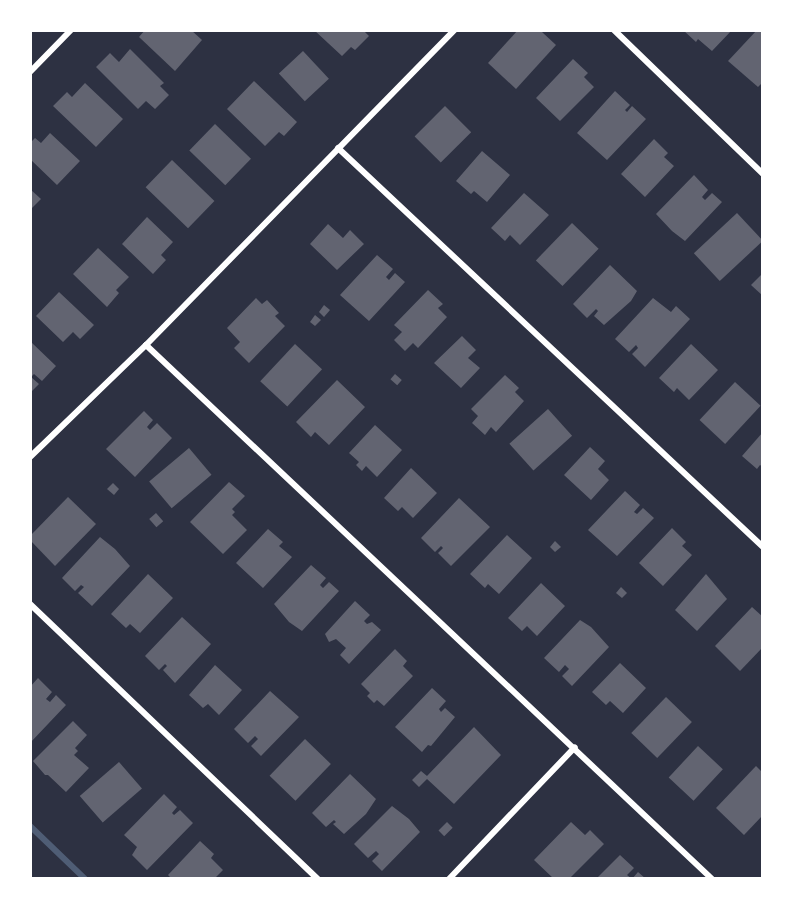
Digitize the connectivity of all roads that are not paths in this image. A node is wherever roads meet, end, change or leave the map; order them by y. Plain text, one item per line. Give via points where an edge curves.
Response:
1 (71, 30) edge
2 (454, 30) edge
3 (614, 30) edge
4 (30, 72) edge
5 (338, 148) junction
6 (763, 174) edge
7 (146, 345) junction
8 (30, 457) edge
9 (763, 547) edge
10 (30, 604) edge
11 (575, 747) junction
12 (318, 879) edge
13 (449, 879) edge
14 (712, 879) edge

1 - 4 street
2 - 5 street
3 - 6 street
5 - 7 street
5 - 9 street
7 - 8 street
7 - 11 street
10 - 12 street
11 - 13 street
11 - 14 street

